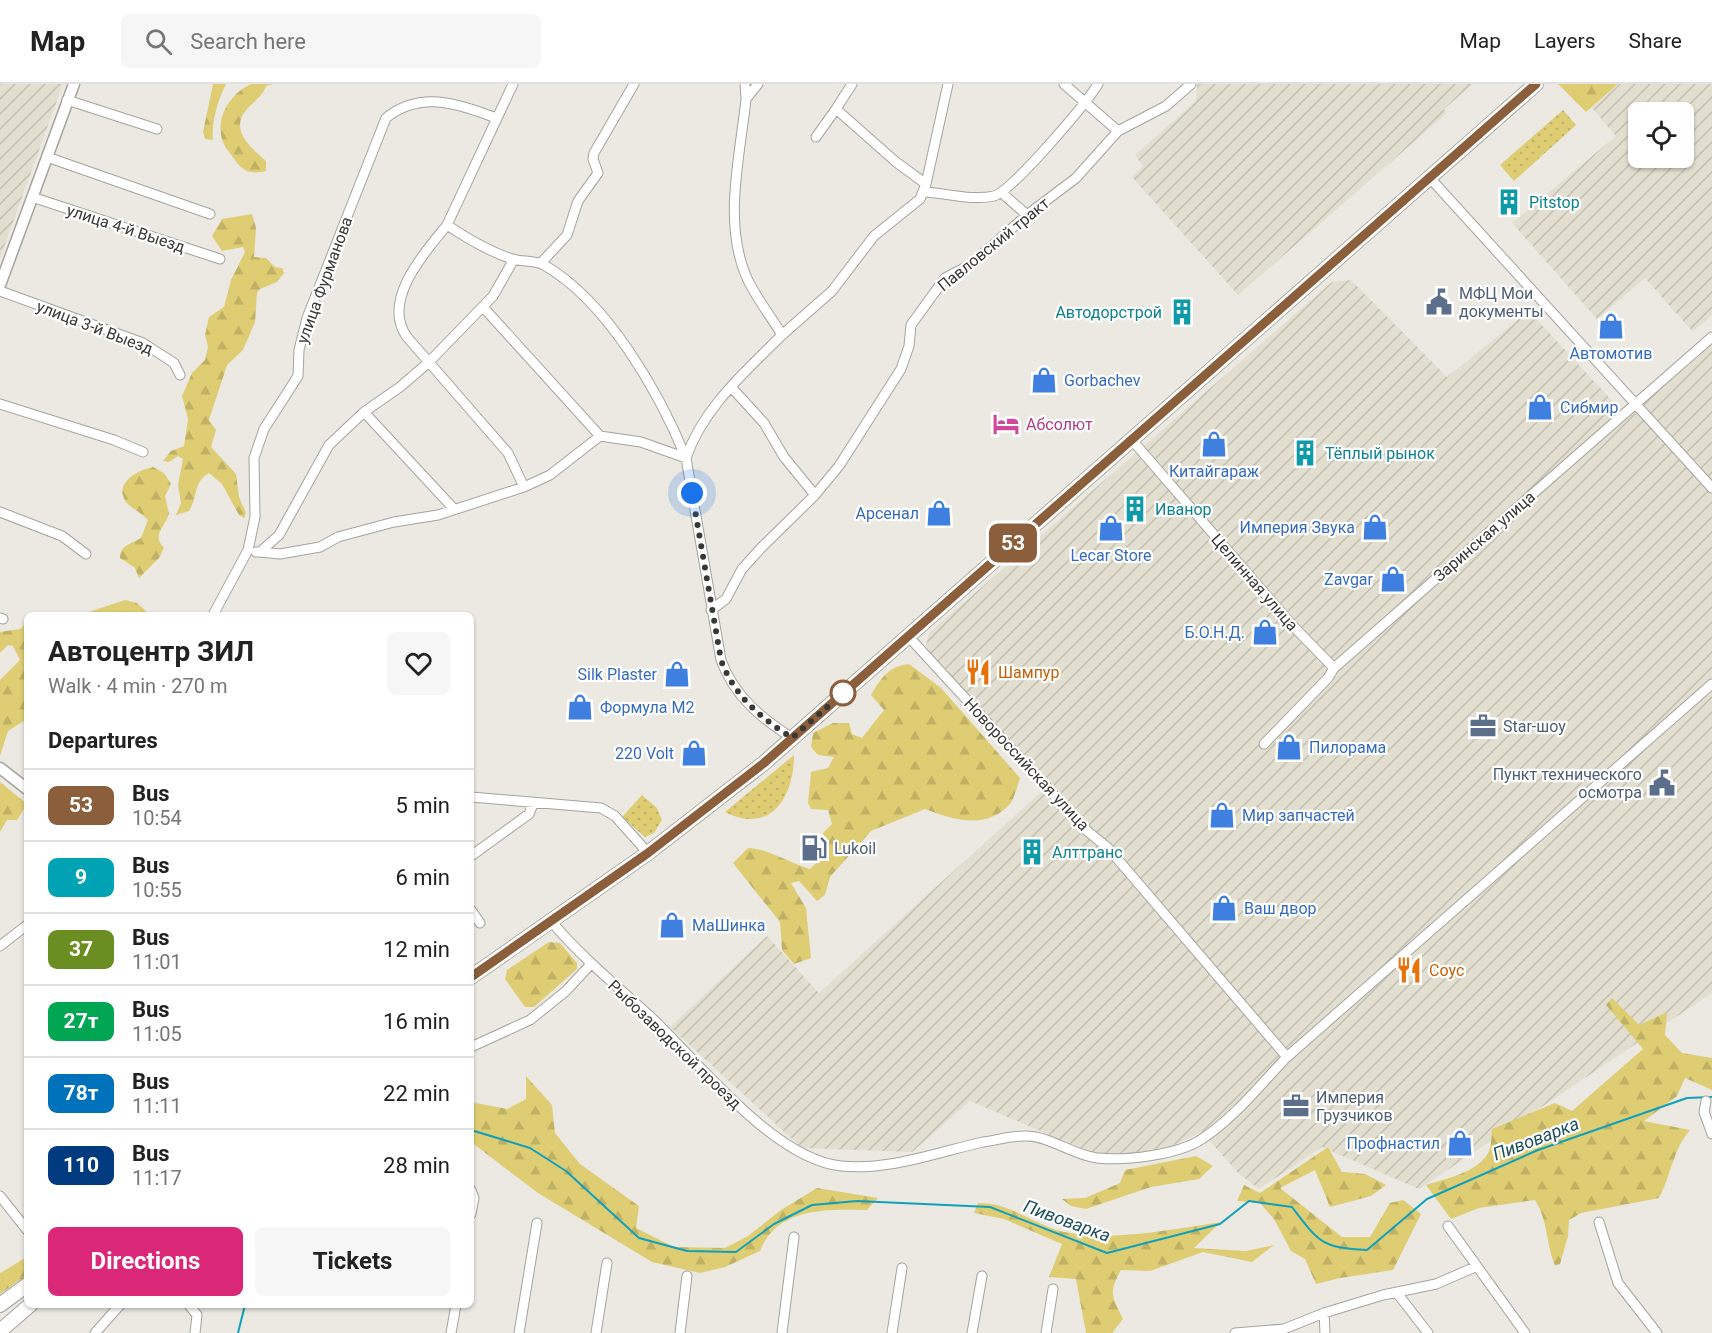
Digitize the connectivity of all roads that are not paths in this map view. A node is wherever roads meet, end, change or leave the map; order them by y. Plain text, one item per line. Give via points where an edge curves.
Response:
1 (74, 84) edge
2 (513, 84) edge
3 (634, 84) edge
4 (745, 84) edge
5 (758, 84) edge
6 (852, 84) edge
7 (948, 84) edge
8 (1064, 84) edge
9 (1098, 84) edge
10 (1191, 84) edge
11 (1536, 84) edge
12 (746, 99) junction
13 (67, 100) junction
14 (1087, 103) junction
15 (836, 109) junction
16 (496, 118) junction
17 (157, 129) dead end
18 (1119, 131) junction
19 (816, 137) dead end
20 (47, 157) junction
21 (1430, 178) junction
22 (925, 188) junction
23 (1002, 193) junction
24 (32, 196) junction
25 (210, 214) dead end
26 (1027, 215) junction
27 (447, 225) junction
28 (220, 259) dead end
29 (513, 259) junction
30 (542, 263) junction
31 (0, 285) edge
32 (0, 291) edge
33 (483, 307) junction
34 (782, 335) junction
35 (1712, 337) edge
36 (429, 362) junction
37 (180, 375) dead end
38 (731, 387) junction
39 (1636, 402) junction
40 (0, 404) edge
41 (364, 412) junction
42 (600, 436) junction
43 (1132, 440) junction
44 (143, 452) dead end
45 (686, 458) junction
46 (524, 487) junction
47 (1712, 488) edge
48 (815, 495) junction
49 (454, 509) junction
50 (0, 512) edge
51 (248, 550) junction
52 (260, 552) junction
53 (86, 554) dead end
54 (711, 610) junction
55 (215, 612) edge
56 (908, 636) junction
57 (1334, 668) junction
58 (1712, 684) edge
59 (792, 738) junction
60 (1264, 744) dead end
61 (0, 768) edge
62 (24, 787) edge
63 (474, 797) edge
64 (533, 804) junction
65 (648, 853) junction
66 (474, 854) edge
67 (474, 914) edge
68 (551, 921) junction
69 (480, 923) dead end
70 (24, 927) edge
71 (0, 946) edge
72 (591, 964) junction
73 (474, 975) edge
74 (474, 1046) edge
75 (1287, 1057) junction
76 (1706, 1101) dead end
77 (1712, 1134) edge
78 (0, 1196) edge
79 (1599, 1222) dead end
80 (537, 1223) dead end
81 (24, 1226) edge
82 (1448, 1226) dead end
83 (794, 1237) dead end
84 (607, 1263) dead end
85 (1475, 1267) junction
86 (902, 1268) dead end
87 (687, 1276) dead end
88 (982, 1276) dead end
89 (24, 1287) edge
90 (1053, 1289) dead end
91 (1397, 1293) junction
92 (2, 1303) edge
93 (117, 1308) edge
94 (191, 1308) edge
95 (455, 1308) edge
96 (1324, 1313) junction
97 (20, 1314) edge
98 (0, 1331) edge
99 (95, 1333) edge
100 (195, 1333) edge
101 (451, 1333) edge
102 (519, 1333) edge
103 (596, 1333) edge
104 (680, 1333) edge
105 (782, 1333) edge
106 (892, 1333) edge
107 (972, 1333) edge
108 (1046, 1333) edge
109 (1235, 1333) edge
110 (1325, 1333) edge
111 (1428, 1333) edge
112 (1525, 1333) edge
113 (1658, 1333) edge

1 - 13 street
2 - 16 street
3 - 30 street via 594,153 598,173 578,201 567,235
4 - 12 street
5 - 12 street
6 - 15 street
7 - 22 street
8 - 14 street
9 - 14 street
10 - 18 street, Павловский тракт via 1166,106
11 - 21 main road
12 - 34 street via 734,207 739,255 747,278
13 - 17 street
13 - 20 street
14 - 18 street
14 - 23 street
15 - 19 street
15 - 22 street
16 - 27 street
16 - 51 street, улица Фурманова via 453,102 410,106 386,118 307,318 298,376 268,420 257,447 252,470 255,517
18 - 26 street, Павловский тракт via 1076,178
20 - 24 street
20 - 25 street
21 - 39 street
21 - 43 main road
22 - 23 street via 981,197
22 - 34 street via 915,205 874,236 832,291
23 - 26 street
24 - 28 street, улица 4-й Выезд
24 - 31 street
26 - 48 street, Павловский тракт via 970,266 945,278 932,294 911,325 901,369
27 - 29 street via 476,244
27 - 36 street via 404,289 398,315 401,329
29 - 30 street
29 - 33 street
30 - 45 street via 580,294 636,360 667,411
32 - 37 street, улица 3-й Выезд via 143,343 168,358
33 - 36 street
33 - 42 street
34 - 38 street
35 - 39 street, Заринская улица
36 - 41 street
36 - 46 street via 508,453
38 - 45 street via 694,434
38 - 48 street via 764,423 784,457
39 - 47 street
39 - 57 street, Заринская улица
40 - 44 street
41 - 49 street
41 - 52 street via 329,445 279,535
42 - 45 street via 641,442
42 - 46 street via 550,475
43 - 56 main road
43 - 57 street, Целинная улица
45 - 54 street
46 - 49 street
48 - 54 street, Павловский тракт via 760,548 742,569 726,599
49 - 52 street via 338,537 320,547 280,554
50 - 53 street via 62,536
51 - 52 street
51 - 55 street, улица Фурманова
54 - 59 street via 728,680 761,719
56 - 59 main road
56 - 75 street, Новороссийская улица via 1086,830 1108,848
57 - 60 street, Заринская улица
58 - 75 street, Рыбозаводской проезд
59 - 65 main road
61 - 62 street
63 - 64 street
64 - 65 street via 601,808 615,816
64 - 66 street via 529,814
65 - 68 main road
67 - 69 street
68 - 72 street, Рыбозаводской проезд
68 - 73 main road
70 - 71 street
72 - 74 street via 530,1020
72 - 75 street, Рыбозаводской проезд via 653,1019 728,1098 801,1154 841,1166 923,1157 1030,1136 1094,1158 1131,1160 1166,1152 1201,1140
76 - 77 street via 1704,1112
78 - 81 street
79 - 113 street via 1618,1283
80 - 102 street
82 - 85 street
83 - 105 street
84 - 103 street
85 - 91 street via 1436,1284
85 - 112 street
86 - 106 street
87 - 104 street
88 - 107 street
89 - 92 main road
90 - 108 street
91 - 96 street
91 - 111 street
92 - 97 main road via 17,1306
93 - 99 street
94 - 100 street via 197,1315
95 - 101 street
96 - 109 street via 1284,1329
96 - 110 street
97 - 98 main road

